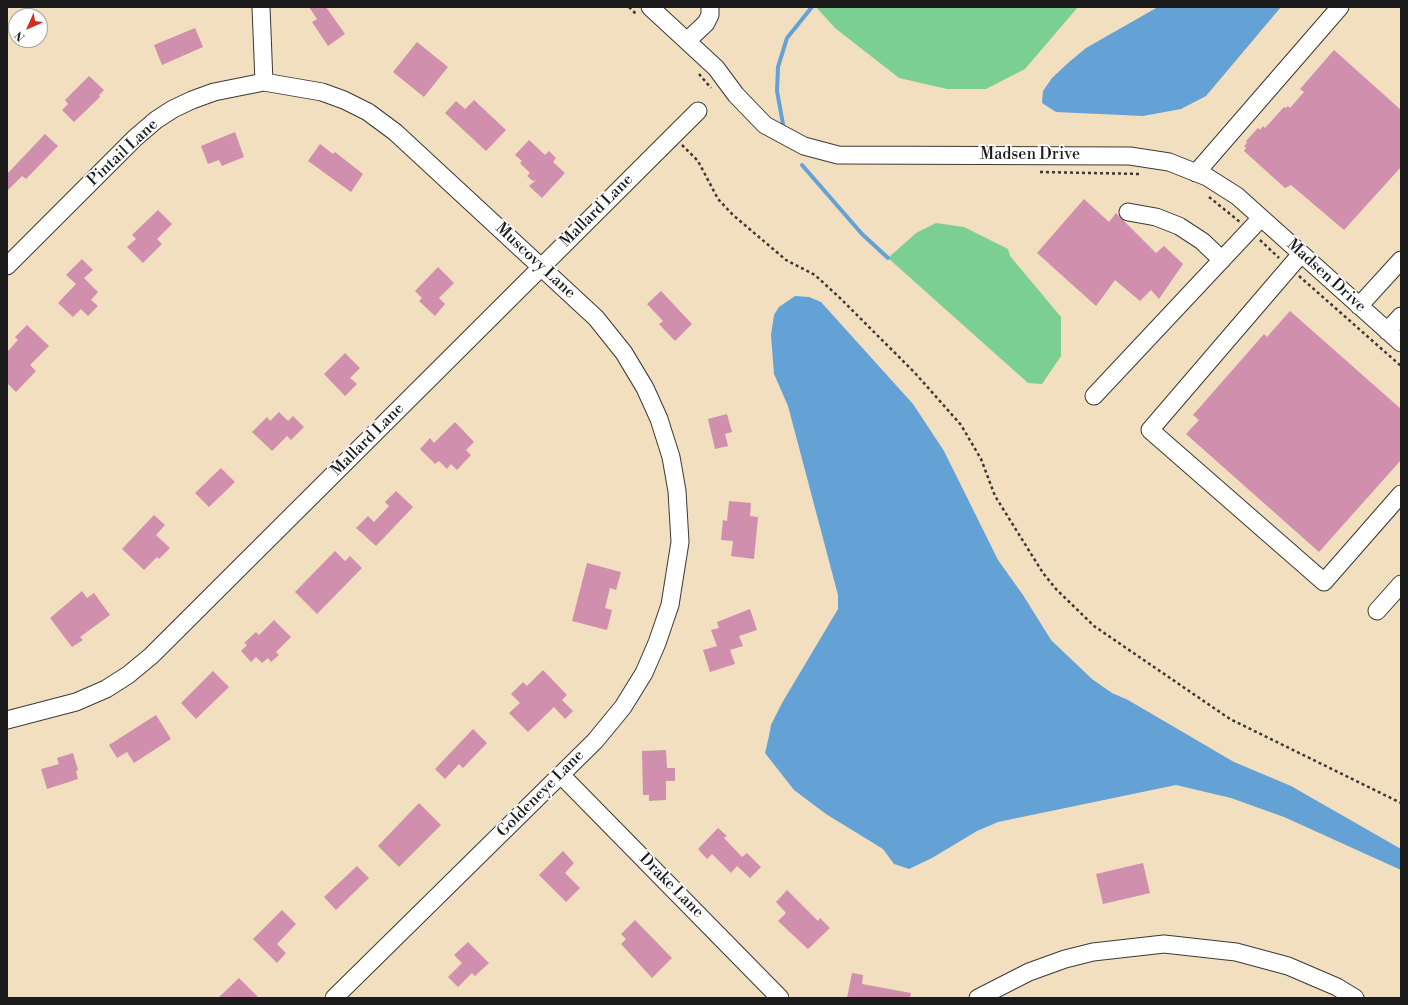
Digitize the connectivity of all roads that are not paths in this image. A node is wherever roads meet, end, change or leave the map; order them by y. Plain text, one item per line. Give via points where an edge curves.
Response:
1 (261, 7) edge
2 (710, 7) edge
3 (1340, 7) edge
4 (645, 12) edge
5 (687, 41) junction
6 (264, 82) junction
7 (698, 111) dead end
8 (1196, 173) junction
9 (1128, 212) dead end
10 (1261, 218) junction
11 (1301, 254) junction
12 (1222, 260) junction
13 (1401, 260) edge
14 (7, 266) edge
15 (541, 267) junction
16 (1359, 306) junction
17 (1401, 316) edge
18 (1387, 330) junction
19 (1401, 343) edge
20 (1094, 396) dead end
21 (1401, 494) edge
22 (679, 547) joint
23 (1401, 584) edge
24 (1377, 611) dead end
25 (7, 720) edge
26 (561, 775) junction
27 (334, 998) edge
28 (780, 998) edge
29 (978, 998) edge
30 (1355, 998) edge

1 - 6 street
2 - 5 street via 706,23
3 - 8 street
4 - 5 street, Madsen Drive
5 - 8 street, Madsen Drive via 716,68 736,95 765,126 804,146 838,155 1130,156 1169,162
6 - 14 street, Pintail Lane via 225,89 192,100 156,120
6 - 15 street, Muscovy Lane via 322,92 368,112 395,132
7 - 15 street, Mallard Lane
8 - 10 street, Madsen Drive via 1207,177 1236,196
9 - 12 street via 1156,216 1179,226 1202,241
10 - 11 street, Madsen Drive
10 - 12 street
11 - 16 street, Madsen Drive
11 - 21 street via 1150,430 1324,582
12 - 20 street
13 - 16 street
15 - 22 street, Muscovy Lane via 596,318 624,353 645,388 671,457 678,502
15 - 25 street, Mallard Lane via 151,656 106,689 76,702
16 - 18 street, Madsen Drive
17 - 18 street
18 - 19 street, Madsen Drive
22 - 26 street, Goldeneye Lane via 670,605 658,643 644,673 623,707 603,732
23 - 24 street
26 - 27 street, Goldeneye Lane
26 - 28 street, Drake Lane
29 - 30 street via 1029,972 1058,962 1093,952 1164,944 1236,952 1288,966 1337,987

